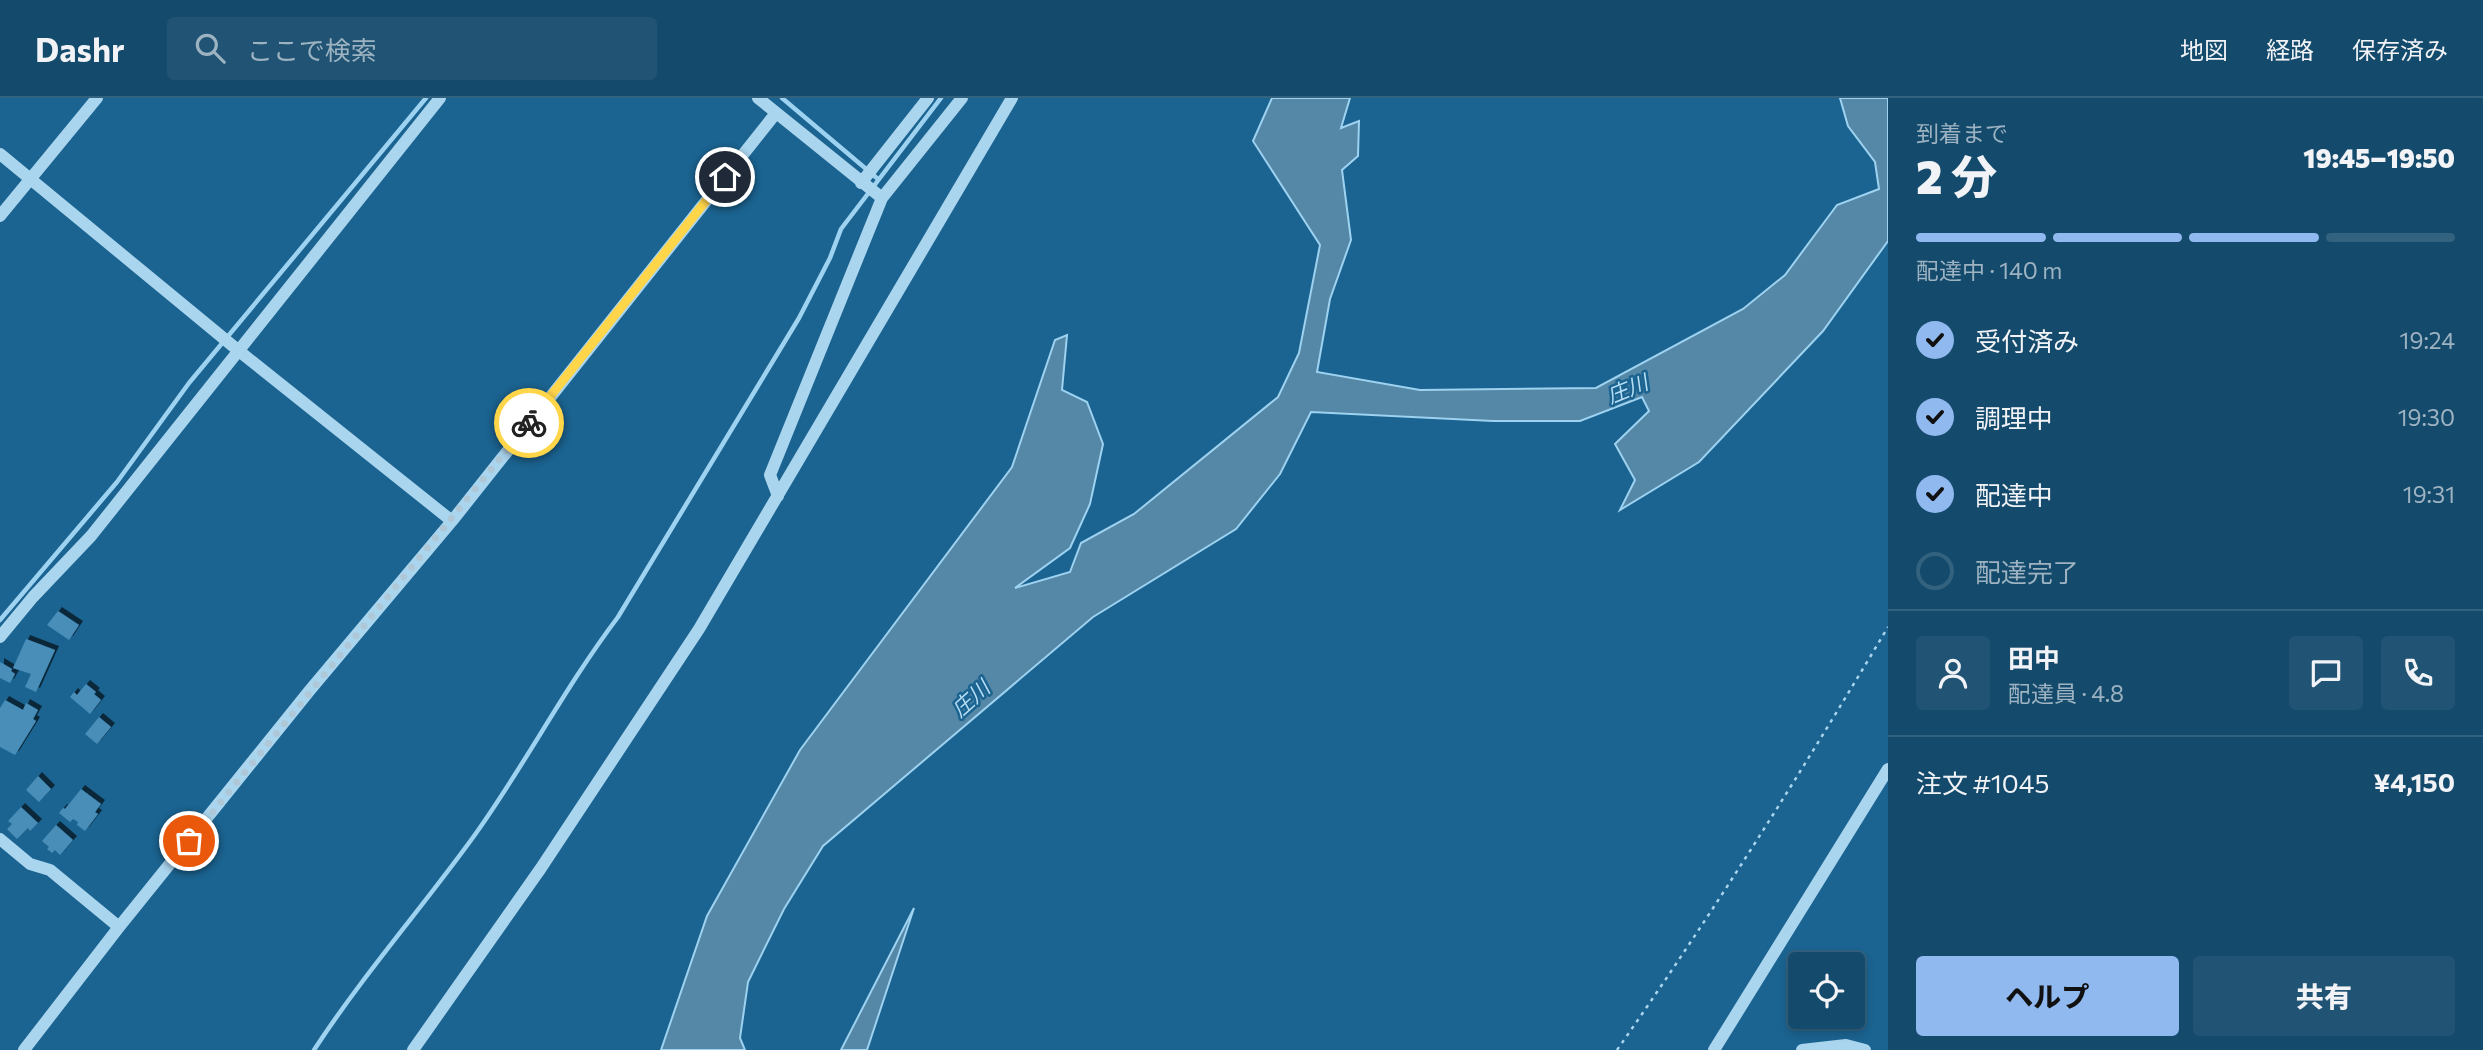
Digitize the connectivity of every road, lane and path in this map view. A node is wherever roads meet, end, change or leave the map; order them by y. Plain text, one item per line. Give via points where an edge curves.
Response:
1 (97, 98) edge
2 (440, 98) edge
3 (758, 98) edge
4 (928, 98) edge
5 (962, 98) edge
6 (1012, 98) edge
7 (776, 113) junction
8 (0, 154) edge
9 (30, 178) junction
10 (861, 183) junction
11 (882, 198) junction
12 (0, 216) edge
13 (239, 351) junction
14 (778, 496) junction
15 (452, 521) junction
16 (1888, 627) edge
17 (0, 637) edge
18 (1888, 769) edge
19 (0, 839) edge
20 (119, 927) junction
21 (24, 1050) edge
22 (412, 1050) edge
23 (1617, 1050) edge
24 (1714, 1050) edge
25 (1802, 1050) edge
26 (1865, 1050) edge

1 - 9 street
2 - 13 street
3 - 7 street
4 - 10 street
5 - 11 street
6 - 14 street
7 - 10 street
7 - 15 street
8 - 9 street
9 - 12 street
9 - 13 street
10 - 11 street
11 - 14 street via 770,475
13 - 15 street
13 - 17 street via 91,536
14 - 22 street via 692,640 541,868
15 - 20 street
16 - 23 path via 1685,953
18 - 24 street
19 - 20 street via 30,864 50,870
20 - 21 street
25 - 26 street via 1846,1045

